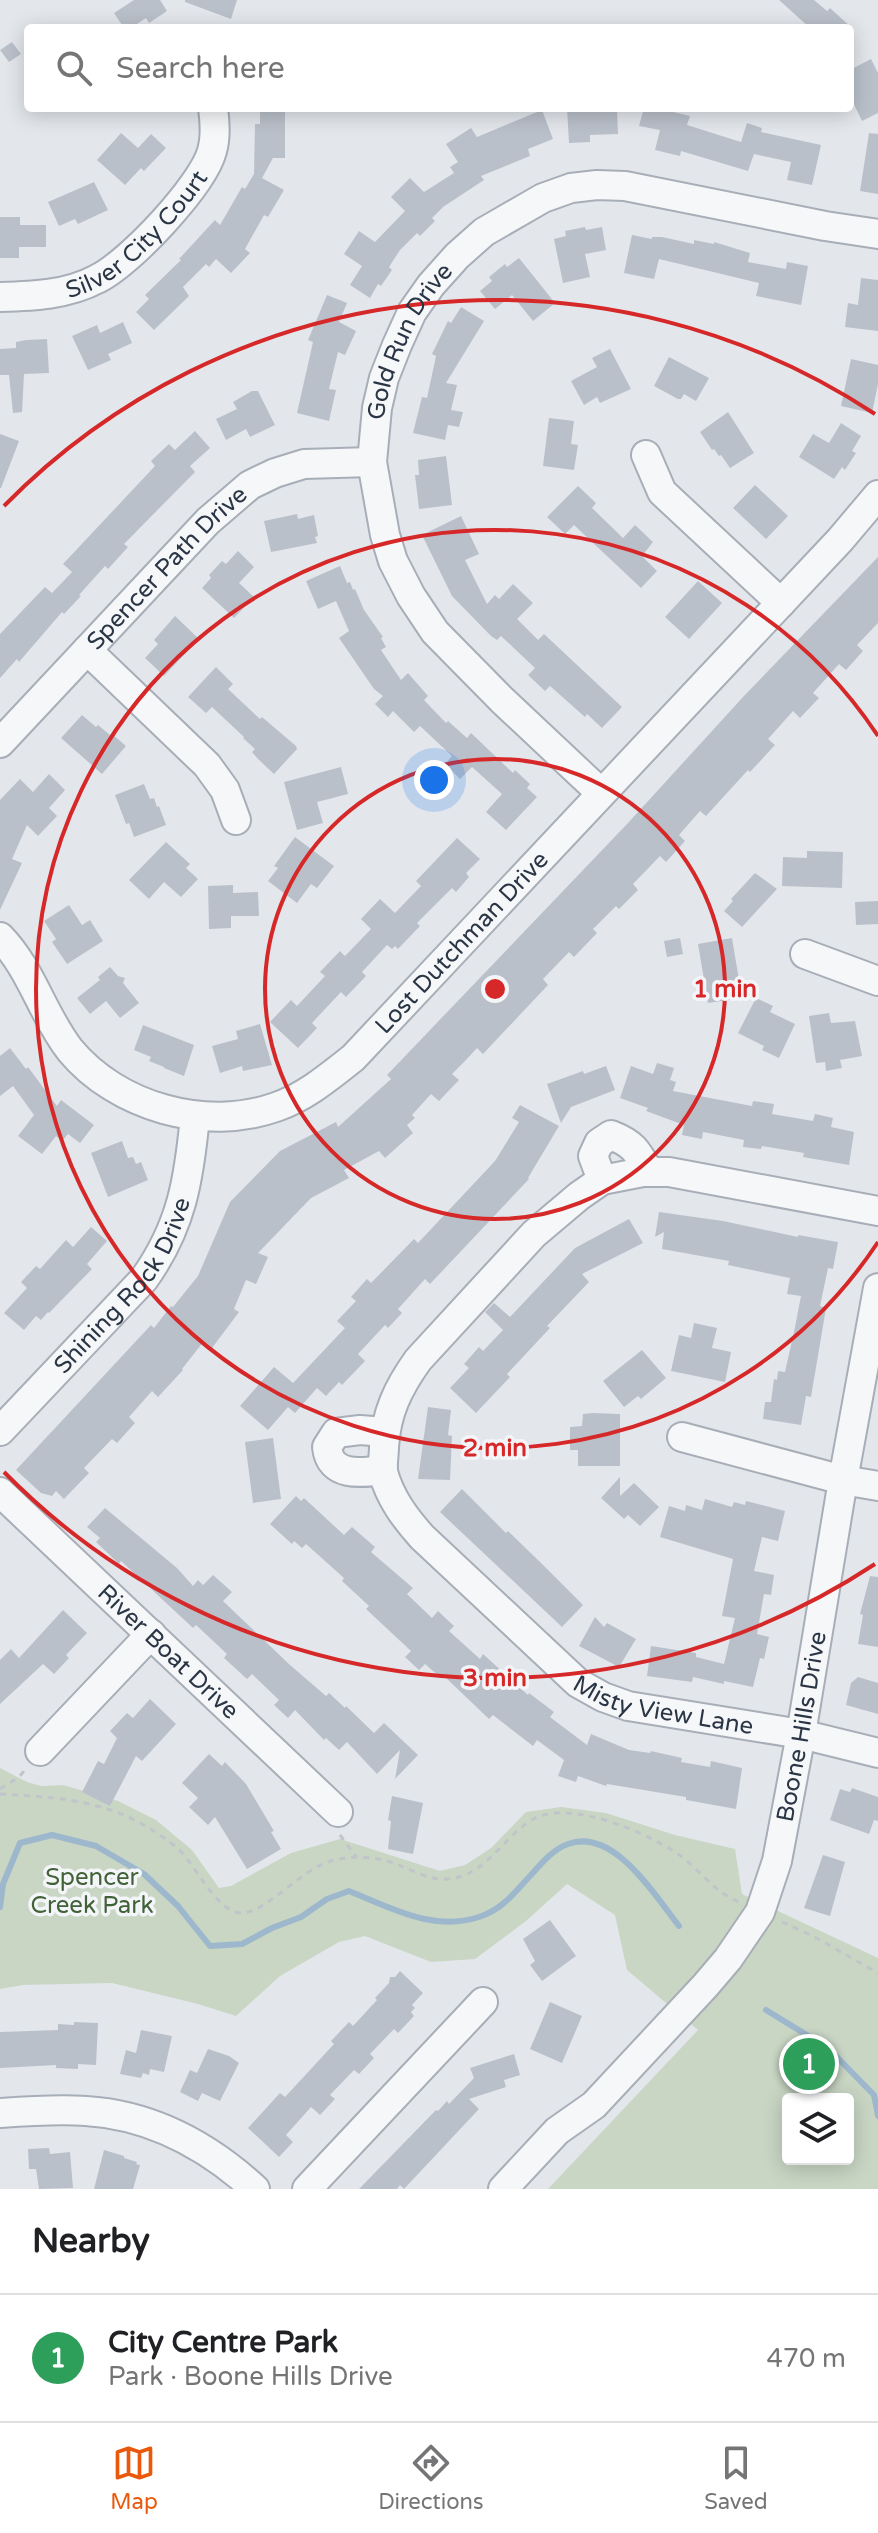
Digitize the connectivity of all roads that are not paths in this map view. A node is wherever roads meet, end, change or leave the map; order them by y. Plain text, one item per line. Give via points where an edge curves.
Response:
1 (214, 112) edge
2 (878, 234) edge
3 (0, 297) edge
4 (646, 455) dead end
5 (372, 462) junction
6 (878, 495) edge
7 (781, 603) junction
8 (87, 650) junction
9 (0, 743) edge
10 (601, 793) junction
11 (236, 820) dead end
12 (0, 937) edge
13 (805, 954) dead end
14 (878, 981) edge
15 (195, 1116) junction
16 (649, 1172) junction
17 (602, 1180) junction
18 (878, 1211) edge
19 (878, 1288) edge
20 (0, 1431) edge
21 (385, 1432) junction
22 (682, 1437) dead end
23 (383, 1470) junction
24 (843, 1480) junction
25 (878, 1486) edge
26 (0, 1492) edge
27 (151, 1634) junction
28 (801, 1734) junction
29 (40, 1751) road end
30 (878, 1753) edge
31 (338, 1812) dead end
32 (483, 2002) dead end
33 (594, 2105) junction
34 (0, 2113) edge
35 (255, 2189) edge
36 (307, 2189) edge
37 (503, 2189) edge
38 (529, 2189) edge

1 - 3 street, Silver City Court via 212,150 203,172 119,265 75,289
2 - 5 street, Gold Run Drive via 625,186 571,188 543,198 484,232 457,256 412,312 384,378
4 - 7 street via 662,492
5 - 8 street, Spencer Path Drive via 304,464 250,485 208,521
5 - 10 street, Gold Run Drive via 393,561 435,632
6 - 7 street, Lost Dutchman Drive
7 - 10 street, Lost Dutchman Drive
8 - 9 street, Spencer Path Drive
8 - 11 street via 207,765 225,790
10 - 15 street, Lost Dutchman Drive via 353,1058 326,1080 276,1107
12 - 15 street, Lost Dutchman Drive via 23,965 55,1029 89,1069 134,1098
13 - 14 street
15 - 20 street, Shining Rock Drive via 181,1210 158,1259
16 - 17 street, Misty View Lane
16 - 17 street via 634,1147 611,1135 593,1156
16 - 18 street, Misty View Lane
17 - 21 street, Misty View Lane via 534,1234 418,1360 401,1383
19 - 24 street, Boone Hills Drive
21 - 23 street, Misty View Lane
21 - 23 street via 336,1433 327,1447 333,1464 355,1473
22 - 24 street
23 - 28 street, Misty View Lane via 394,1501 422,1537 578,1683 628,1706
24 - 25 street
24 - 28 street, Boone Hills Drive
26 - 27 street, River Boat Drive
27 - 29 street
27 - 31 street, River Boat Drive
28 - 30 street, Misty View Lane
28 - 33 street, Boone Hills Drive via 777,1861 760,1912 728,1959
32 - 36 street
33 - 37 street, Boone Hills Drive via 557,2131
33 - 38 street, Boone Hills Drive via 572,2143
34 - 35 street via 87,2111 155,2125 219,2158

